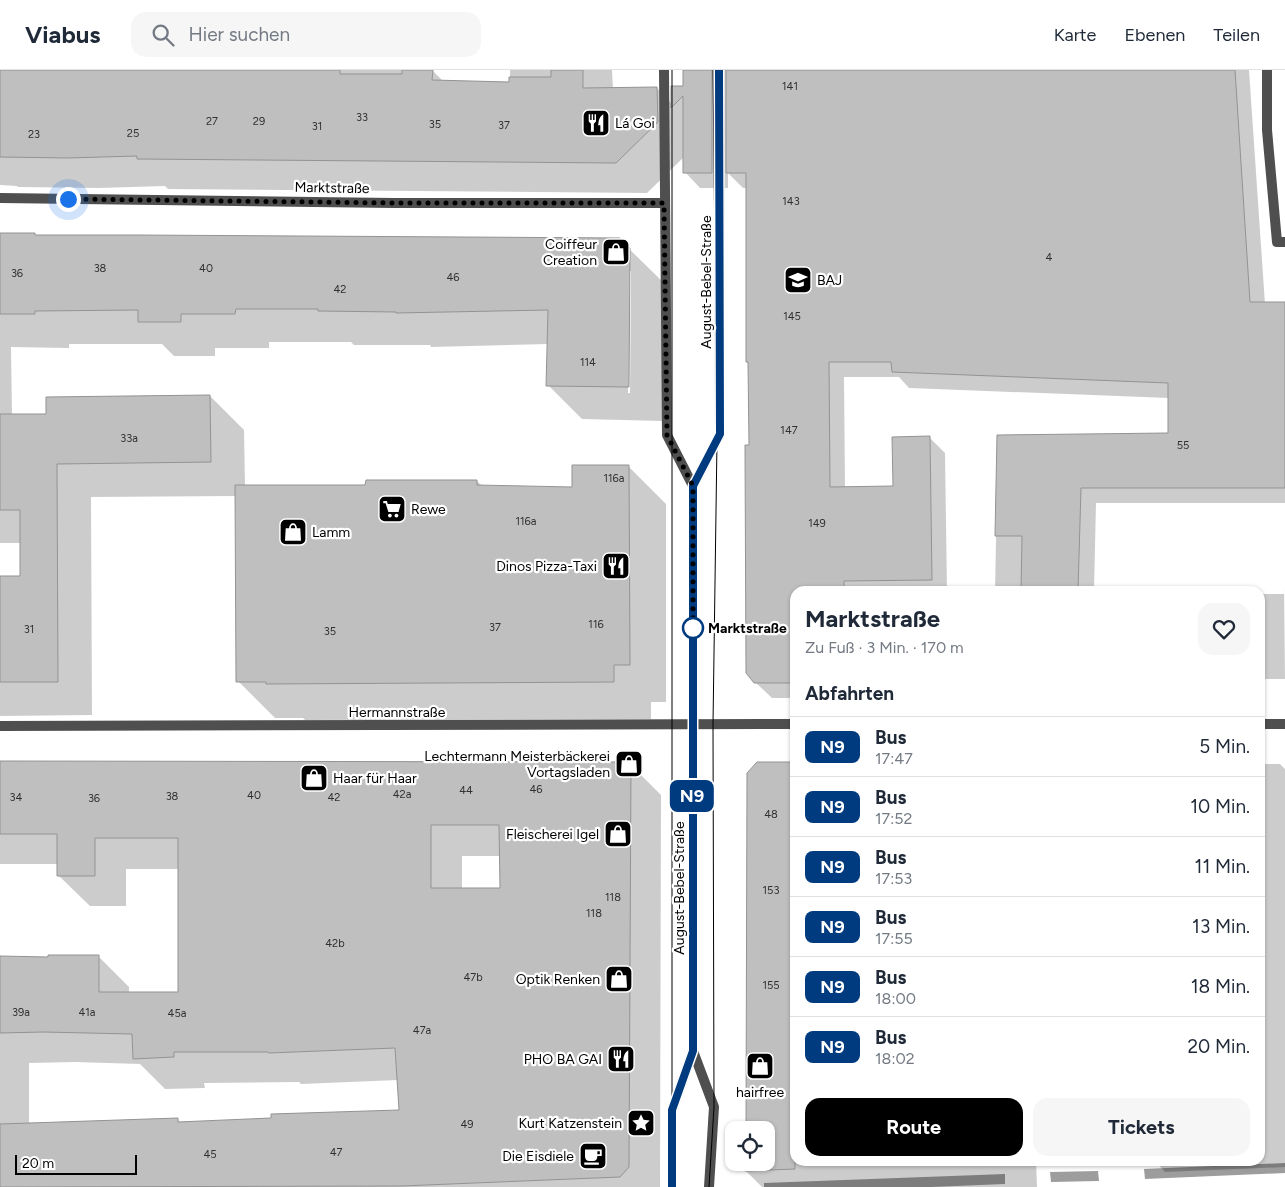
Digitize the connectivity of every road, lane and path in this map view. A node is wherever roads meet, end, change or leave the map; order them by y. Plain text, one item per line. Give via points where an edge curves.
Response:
1 (664, 70) edge
2 (719, 70) edge
3 (1267, 70) edge
4 (0, 198) edge
5 (664, 203) junction
6 (1285, 242) edge
7 (693, 486) junction
8 (692, 724) junction
9 (790, 724) edge
10 (1265, 724) edge
11 (1285, 724) edge
12 (0, 726) edge
13 (693, 1051) junction
14 (672, 1187) edge
15 (709, 1187) edge

1 - 5 street, August-Bebel-Straße
2 - 7 street, August-Bebel-Straße via 720,434
3 - 6 street via 1267,130 1277,242
4 - 5 street, Marktstraße
5 - 7 street, August-Bebel-Straße via 667,435
7 - 8 street, August-Bebel-Straße
8 - 9 street, Hermannstraße
8 - 12 street, Hermannstraße
8 - 13 street, August-Bebel-Straße
10 - 11 street
13 - 14 street, August-Bebel-Straße via 672,1110
13 - 15 street, August-Bebel-Straße via 714,1107

